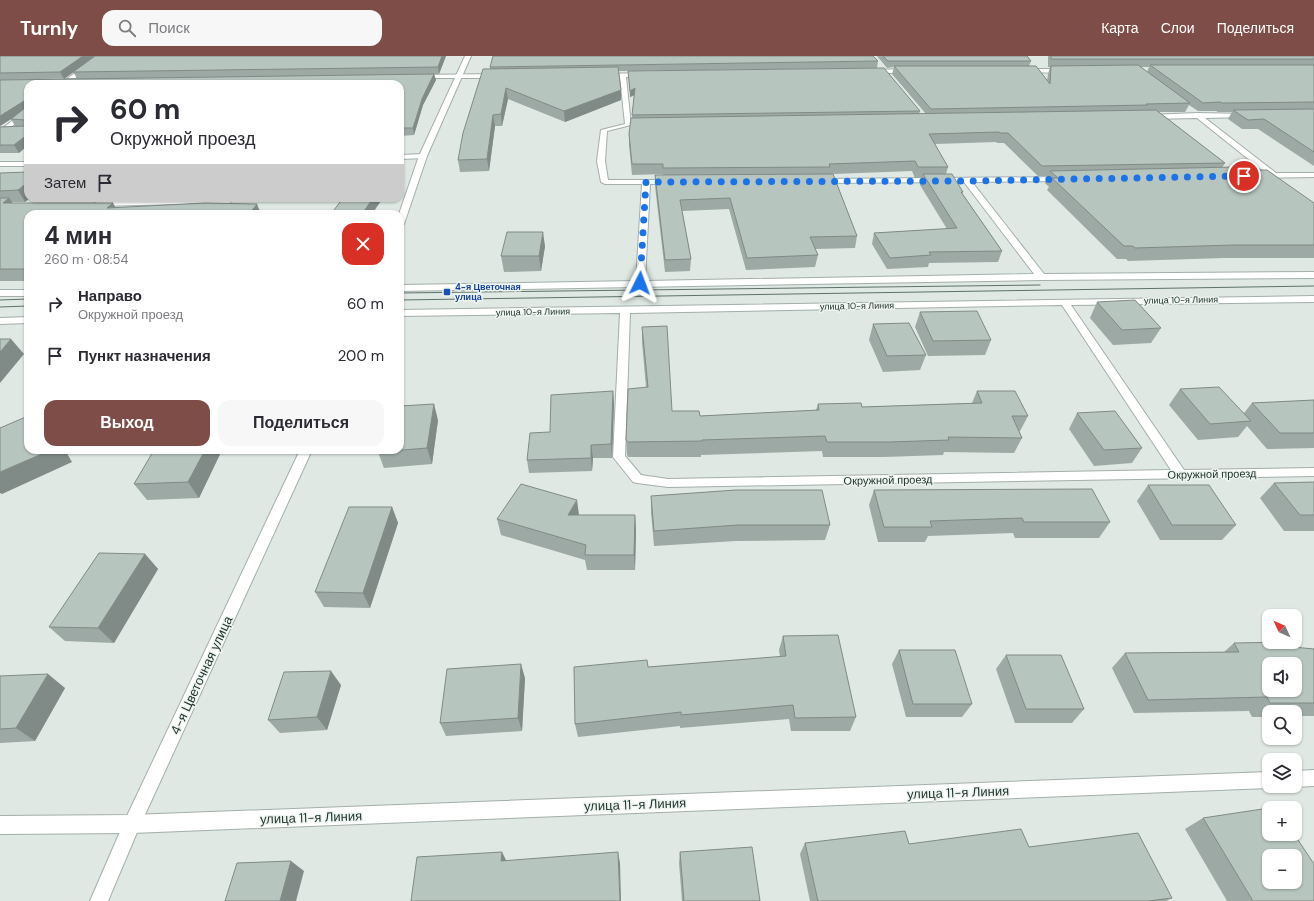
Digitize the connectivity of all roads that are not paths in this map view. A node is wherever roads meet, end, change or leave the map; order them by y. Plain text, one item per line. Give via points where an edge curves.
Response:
1 (102, 56) edge
2 (468, 56) edge
3 (883, 69) junction
4 (917, 71) edge
5 (1019, 71) edge
6 (1074, 71) edge
7 (861, 72) edge
8 (647, 75) edge
9 (460, 76) junction
10 (506, 76) edge
11 (600, 76) edge
12 (623, 76) junction
13 (412, 77) edge
14 (890, 77) edge
15 (66, 80) edge
16 (1186, 107) edge
17 (24, 114) edge
18 (1252, 115) edge
19 (1198, 116) junction
20 (1142, 117) edge
21 (628, 125) junction
22 (636, 125) edge
23 (16, 130) edge
24 (1, 131) edge
25 (423, 156) junction
26 (404, 157) edge
27 (0, 164) edge
28 (24, 164) edge
29 (1314, 175) edge
30 (1251, 176) edge
31 (1275, 176) junction
32 (1070, 179) edge
33 (810, 181) edge
34 (967, 181) junction
35 (646, 182) junction
36 (677, 182) edge
37 (157, 202) edge
38 (86, 204) edge
39 (404, 212) edge
40 (1314, 275) edge
41 (1041, 277) junction
42 (640, 283) junction
43 (404, 288) edge
44 (0, 293) edge
45 (24, 293) edge
46 (1314, 299) edge
47 (1064, 302) junction
48 (625, 311) junction
49 (404, 313) edge
50 (24, 320) edge
51 (0, 321) edge
52 (304, 454) edge
53 (1314, 472) edge
54 (1181, 475) junction
55 (1314, 778) edge
56 (1302, 779) edge
57 (1262, 780) edge
58 (132, 824) junction
59 (0, 825) edge
60 (99, 901) edge

1 - 15 street
2 - 9 street
3 - 4 street
3 - 7 street
3 - 14 street
5 - 6 street
8 - 12 street
9 - 10 street
9 - 13 street
9 - 25 street
11 - 12 street
12 - 21 street
16 - 19 street
17 - 24 street
18 - 19 street
19 - 20 street
19 - 31 street
21 - 22 street
21 - 35 street via 604,130 601,161 605,182
23 - 24 street
25 - 26 street
25 - 39 street
27 - 28 street
29 - 31 street
30 - 31 street
32 - 34 street
33 - 34 street
34 - 41 street
35 - 36 street
35 - 42 street
37 - 38 street
40 - 41 street
41 - 42 street
42 - 43 street
44 - 45 street
46 - 47 street, улица 10-я Линия
47 - 48 street, улица 10-я Линия
47 - 54 street
48 - 49 street, улица 10-я Линия
48 - 54 street, Окружной проезд via 619,457 637,479 668,483
50 - 51 street
52 - 58 street, 4-я Цветочная улица
53 - 54 street, Окружной проезд
55 - 56 street
57 - 58 street, улица 11-я Линия
58 - 59 street, улица 11-я Линия
58 - 60 street, 4-я Цветочная улица

